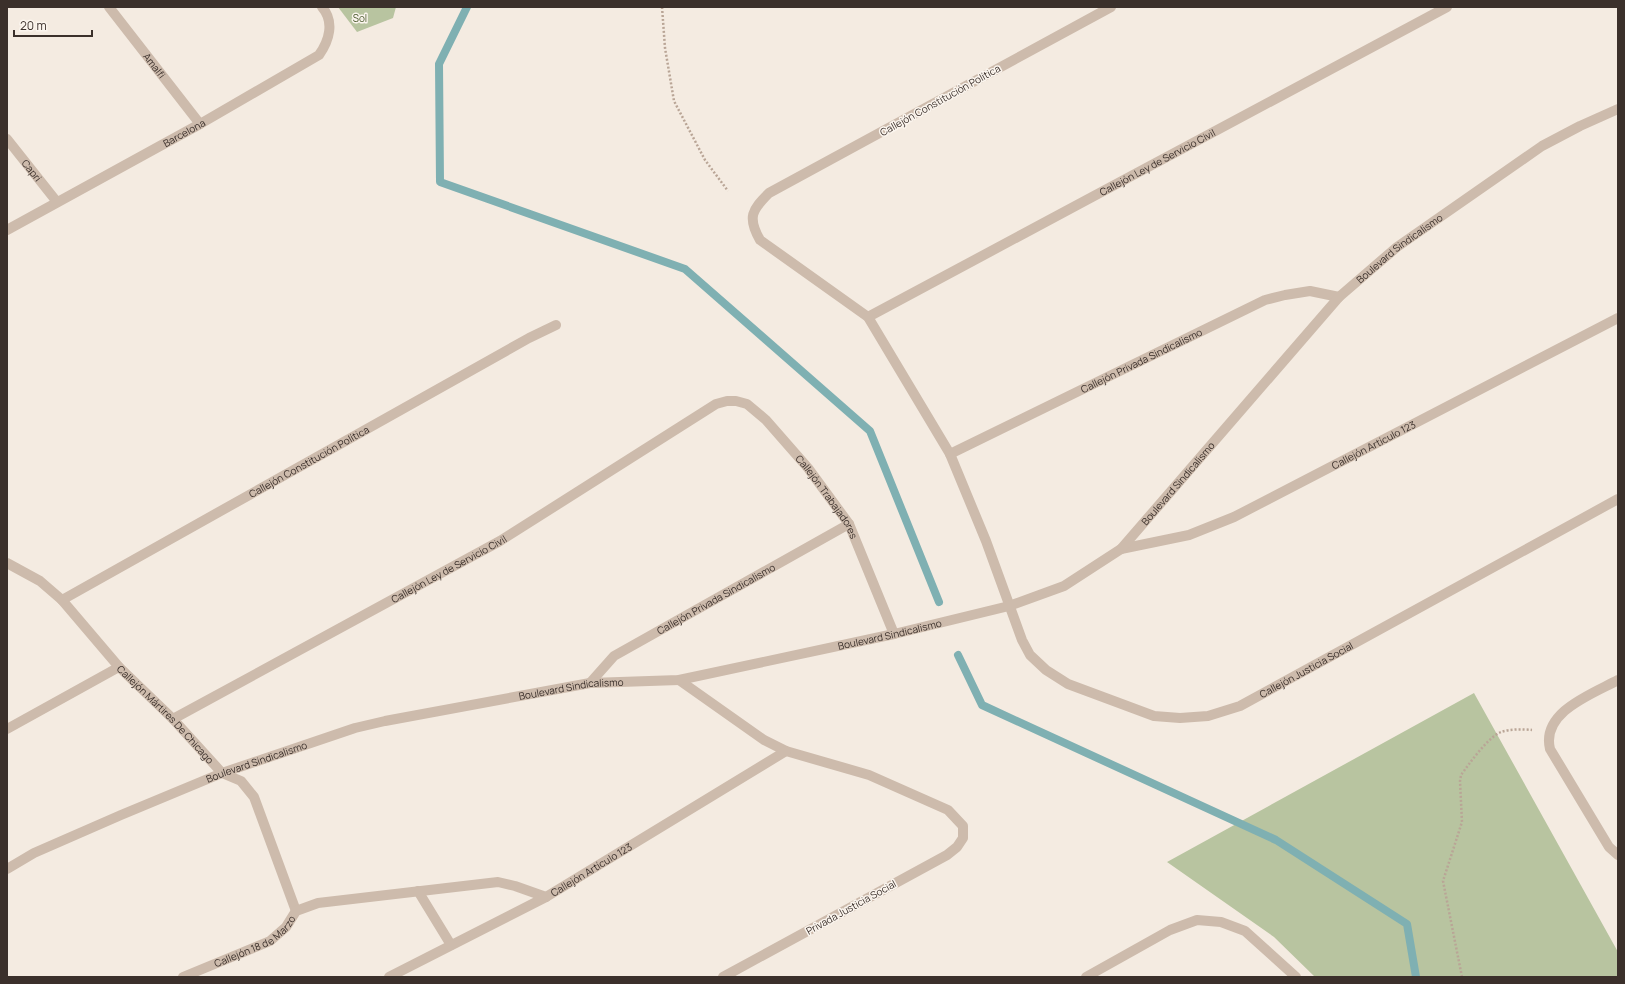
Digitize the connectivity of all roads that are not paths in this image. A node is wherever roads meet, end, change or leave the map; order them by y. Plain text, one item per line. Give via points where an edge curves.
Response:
1 (109, 7) edge
2 (1111, 7) edge
3 (1447, 7) edge
4 (324, 9) edge
5 (1618, 109) edge
6 (200, 124) junction
7 (7, 139) edge
8 (57, 202) junction
9 (7, 230) edge
10 (1339, 297) junction
11 (868, 317) junction
12 (1618, 318) edge
13 (556, 325) dead end
14 (716, 404) joint
15 (950, 454) junction
16 (1618, 499) edge
17 (849, 524) junction
18 (1121, 549) junction
19 (8, 563) edge
20 (62, 600) junction
21 (1009, 606) junction
22 (894, 634) junction
23 (118, 667) junction
24 (679, 680) junction
25 (1618, 680) edge
26 (590, 682) junction
27 (173, 719) junction
28 (7, 729) edge
29 (786, 751) junction
30 (222, 773) junction
31 (1618, 855) edge
32 (7, 869) edge
33 (418, 891) junction
34 (546, 896) junction
35 (296, 911) junction
36 (450, 946) junction
37 (188, 976) edge
38 (389, 977) edge
39 (723, 977) edge
40 (1086, 977) edge
41 (1296, 977) edge

1 - 6 street, Amalfi
2 - 11 street, Callejón Constitución Política via 769,193 756,206 754,230 760,240
3 - 11 street, Callejón Ley de Servicio Civil
4 - 6 street, Barcelona via 330,29 327,44 319,55
5 - 10 street, Boulevard Sindicalismo via 1542,146 1397,247
6 - 8 street, Barcelona
7 - 8 street, Capri
8 - 9 street, Barcelona
10 - 15 street, Callejón Privada Sindicalismo via 1310,291 1265,300
10 - 18 street, Boulevard Sindicalismo
11 - 15 street, Callejón Justicia Social
12 - 18 street, Callejón Artículo 123 via 1234,517 1189,535
13 - 20 street, Callejón Constitución Política
14 - 17 street, Callejón Trabajadores via 736,401 747,404 757,411 808,468
14 - 27 street, Callejón Ley de Servicio Civil via 500,541
15 - 21 street, Callejón Justicia Social via 986,541
16 - 21 street, Callejón Justicia Social via 1240,706 1208,716 1154,716 1068,684 1046,670 1030,655
17 - 22 street, Callejón Trabajadores
17 - 26 street, Callejón Privada Sindicalismo via 614,656
18 - 21 street, Boulevard Sindicalismo via 1064,586
19 - 20 street, Callejón Mártires De Chicago via 40,581
20 - 23 street, Callejón Mártires De Chicago
21 - 22 street, Boulevard Sindicalismo
22 - 24 street, Boulevard Sindicalismo
23 - 27 street, Callejón Mártires De Chicago
23 - 28 street
24 - 26 street, Boulevard Sindicalismo
24 - 29 street via 764,740
25 - 31 street via 1570,706 1554,721 1548,741 1550,749 1609,847
26 - 30 street, Boulevard Sindicalismo via 385,720
27 - 30 street, Callejón Mártires De Chicago
29 - 34 street, Callejón Artículo 123
29 - 39 street, Privada Justicia Social via 869,775 948,810 963,826 963,838 947,855
30 - 32 street, Boulevard Sindicalismo via 41,850
30 - 35 street, Callejón Mártires De Chicago via 241,782 254,797
33 - 34 street, Callejón 18 de Marzo via 498,882
33 - 35 street, Callejón 18 de Marzo via 318,903
33 - 36 street
34 - 36 street, Callejón Artículo 123
35 - 37 street, Callejón 18 de Marzo via 286,926 270,941
36 - 38 street, Callejón Artículo 123
40 - 41 street via 1170,930 1197,920 1221,922 1245,930

